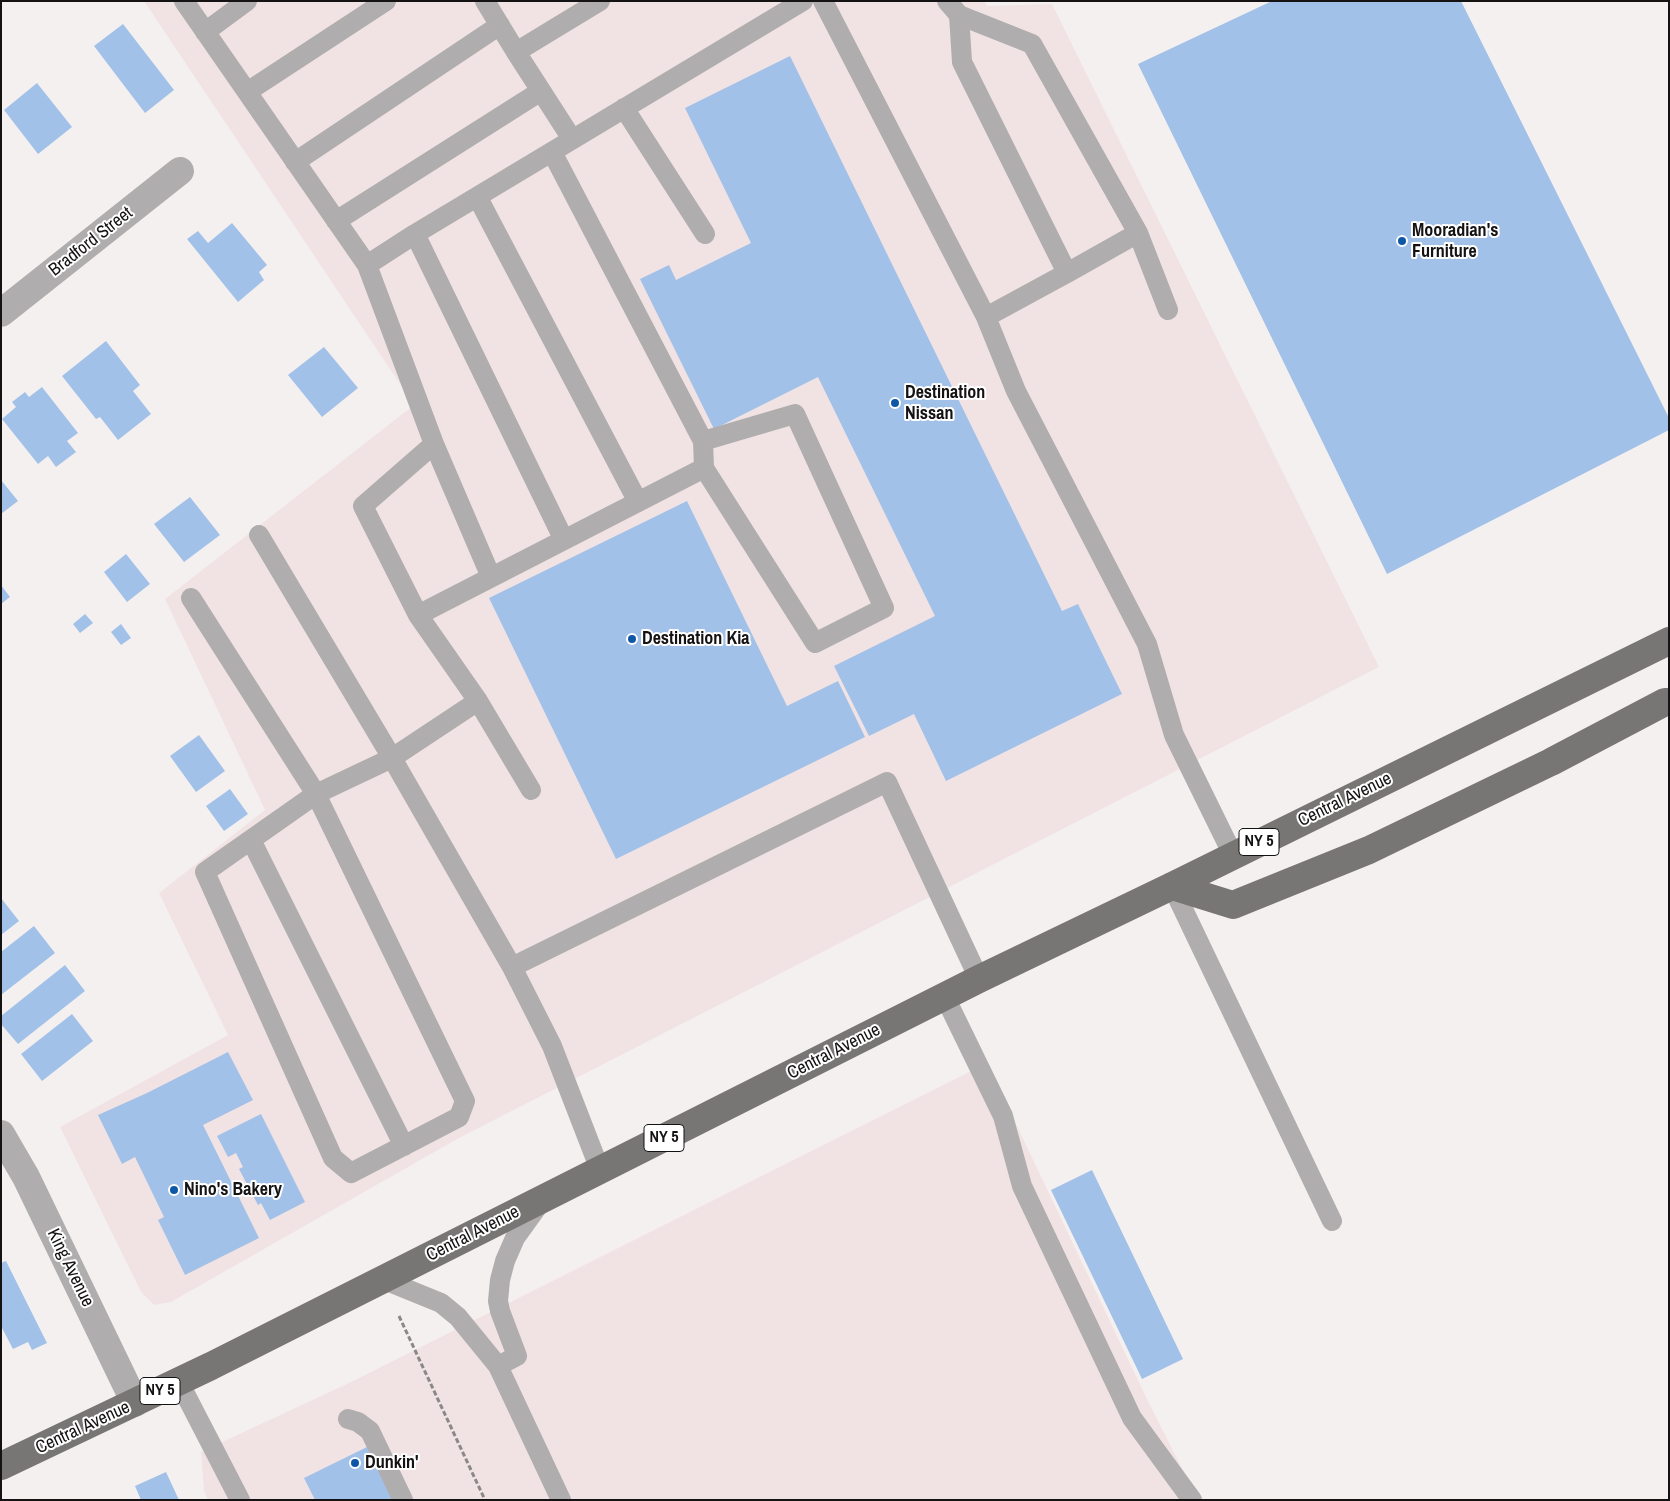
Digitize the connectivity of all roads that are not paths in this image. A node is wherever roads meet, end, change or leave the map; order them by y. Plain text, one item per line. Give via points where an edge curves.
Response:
1 (184, 1) edge
2 (247, 1) edge
3 (386, 1) edge
4 (485, 1) edge
5 (600, 1) edge
6 (802, 1) edge
7 (823, 1) edge
8 (953, 8) edge
9 (500, 25) junction
10 (205, 32) junction
11 (516, 52) junction
12 (541, 91) junction
13 (247, 92) junction
14 (624, 108) junction
15 (572, 139) junction
16 (552, 152) junction
17 (295, 162) junction
18 (180, 171) dead end
19 (478, 198) junction
20 (336, 221) junction
21 (1138, 233) junction
22 (415, 234) junction
23 (705, 234) dead end
24 (367, 265) junction
25 (1067, 273) junction
26 (1168, 310) dead end
27 (1, 313) edge
28 (986, 317) junction
29 (703, 441) junction
30 (434, 444) junction
31 (704, 468) junction
32 (638, 502) junction
33 (258, 536) dead end
34 (564, 540) junction
35 (491, 577) junction
36 (191, 598) dead end
37 (418, 615) junction
38 (1669, 641) edge
39 (478, 701) junction
40 (1669, 702) edge
41 (392, 758) junction
42 (531, 790) dead end
43 (316, 794) junction
44 (251, 840) junction
45 (1233, 855) junction
46 (1172, 886) junction
47 (512, 967) junction
48 (979, 980) junction
49 (945, 997) junction
50 (1, 1134) edge
51 (404, 1146) junction
52 (600, 1170) junction
53 (544, 1198) junction
54 (1332, 1221) dead end
55 (382, 1279) junction
56 (498, 1366) junction
57 (179, 1382) junction
58 (135, 1403) junction
59 (348, 1419) dead end
60 (1, 1466) edge
61 (240, 1500) edge
62 (403, 1500) edge
63 (561, 1500) edge
64 (1192, 1500) edge

1 - 10 lane
2 - 10 lane
3 - 13 lane
4 - 9 lane
5 - 11 lane
6 - 14 lane
7 - 28 lane
8 - 21 lane via 1032,44
8 - 25 lane via 962,62
9 - 11 lane
9 - 17 lane
10 - 13 lane
11 - 12 lane
12 - 15 lane
12 - 20 lane
13 - 17 lane
14 - 15 lane
14 - 23 lane
15 - 16 lane
16 - 19 lane
16 - 29 lane
17 - 20 lane
18 - 27 street, Bradford Street
19 - 22 lane
19 - 32 lane
20 - 24 lane
21 - 25 lane
21 - 26 lane
22 - 24 lane
22 - 34 lane
24 - 30 lane
25 - 28 lane
28 - 45 lane via 1016,391 1148,644 1174,736
29 - 31 lane
29 - 31 lane via 795,414 884,608 815,643
30 - 35 lane
30 - 37 lane via 363,506
31 - 32 lane
32 - 34 lane
33 - 41 lane
34 - 35 lane
35 - 37 lane
36 - 43 lane
37 - 39 lane
38 - 45 main road, Central Avenue / NY 5
39 - 41 lane
39 - 42 lane
40 - 46 main road via 1369,850 1233,905
41 - 43 lane
41 - 47 lane
43 - 44 lane
43 - 51 lane via 465,1102 459,1117
44 - 51 lane
44 - 51 lane via 205,872 333,1158 351,1174
45 - 46 main road, Central Avenue / NY 5
46 - 48 main road, Central Avenue / NY 5
46 - 54 lane
47 - 48 lane via 887,782
47 - 52 lane via 552,1046
48 - 49 main road, Central Avenue / NY 5
49 - 52 main road, Central Avenue / NY 5
49 - 64 lane via 1003,1116 1022,1186 1132,1418
50 - 58 street, King Avenue via 26,1178
52 - 53 main road, Central Avenue / NY 5
53 - 55 main road, Central Avenue / NY 5
53 - 56 lane via 515,1238 505,1261 498,1301 517,1356
55 - 56 lane via 441,1303 458,1318
55 - 57 main road, Central Avenue / NY 5
56 - 63 lane
57 - 58 main road, Central Avenue / NY 5
57 - 61 lane
58 - 60 main road, Central Avenue / NY 5
59 - 62 lane via 370,1431

